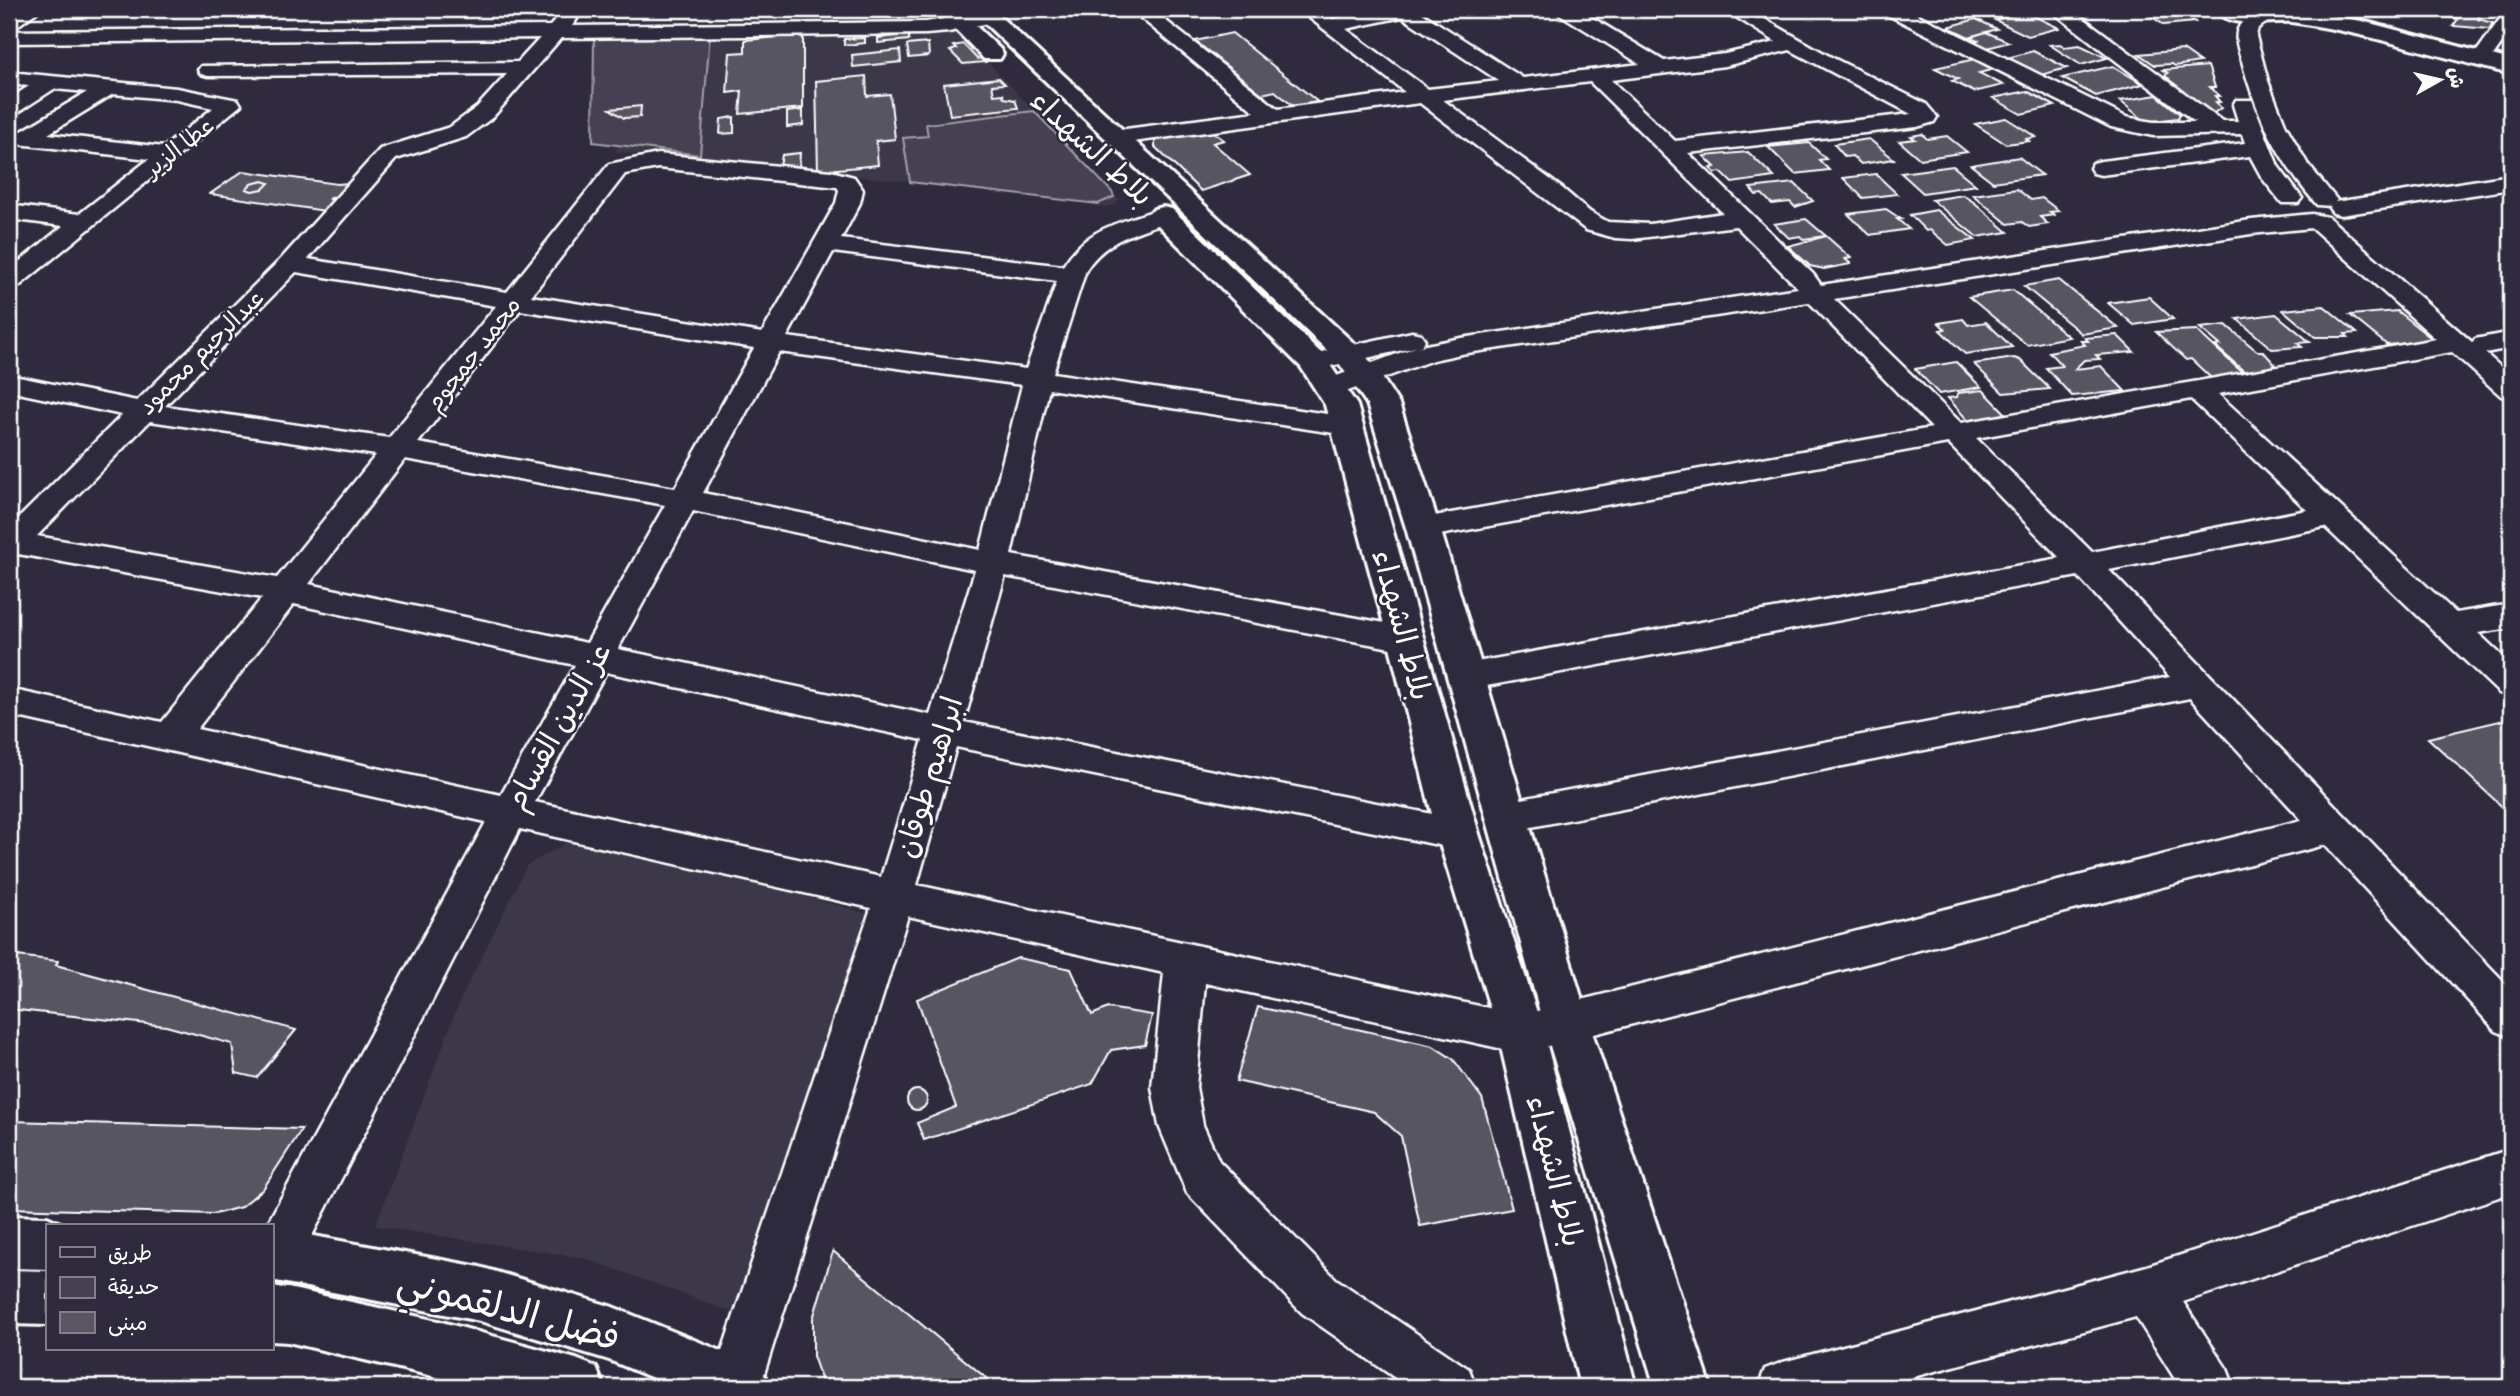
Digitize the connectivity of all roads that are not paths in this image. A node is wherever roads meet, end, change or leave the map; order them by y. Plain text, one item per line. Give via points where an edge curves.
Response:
1 (574, 9) edge
2 (1139, 9) edge
3 (1307, 9) edge
4 (1408, 9) edge
5 (1565, 9) edge
6 (1733, 9) edge
7 (1891, 9) edge
8 (2059, 9) edge
9 (2325, 9) edge
10 (2227, 10) edge
11 (2290, 12) edge
12 (279, 15) dead end
13 (969, 15) edge
14 (2511, 17) edge
15 (2264, 18) junction
16 (1330, 26) junction
17 (252, 36) junction
18 (9, 37) edge
19 (552, 38) junction
20 (1795, 43) junction
21 (2487, 51) junction
22 (9, 54) edge
23 (228, 55) junction
24 (121, 56) dead end
25 (2511, 57) edge
26 (2511, 67) edge
27 (202, 68) junction
28 (526, 68) junction
29 (1661, 68) junction
30 (1595, 76) junction
31 (9, 78) edge
32 (41, 82) junction
33 (1520, 85) junction
34 (108, 88) junction
35 (508, 88) junction
36 (455, 89) dead end
37 (177, 94) junction
38 (1424, 96) junction
39 (9, 108) edge
40 (1273, 116) junction
41 (2216, 127) junction
42 (2250, 127) junction
43 (16, 137) edge
44 (1118, 137) junction
45 (2260, 148) junction
46 (1668, 149) junction
47 (169, 154) junction
48 (2101, 168) dead end
49 (2507, 186) edge
50 (2288, 201) junction
51 (848, 203) joint
52 (9, 212) edge
53 (2328, 214) junction
54 (1163, 215) junction
55 (1740, 218) junction
56 (84, 222) junction
57 (825, 244) junction
58 (290, 264) junction
59 (1071, 275) junction
60 (9, 282) edge
61 (1809, 286) junction
62 (513, 302) junction
63 (771, 343) junction
64 (2485, 343) edge
65 (1358, 365) junction
66 (2511, 368) edge
67 (1322, 375) junction
68 (1037, 379) junction
69 (9, 383) edge
70 (2197, 390) junction
71 (2511, 390) edge
72 (142, 411) junction
73 (1347, 426) junction
74 (1952, 434) junction
75 (399, 449) junction
76 (684, 499) junction
77 (2329, 516) junction
78 (1423, 528) junction
79 (10, 543) edge
80 (993, 564) junction
81 (2085, 564) junction
82 (286, 591) junction
83 (2511, 616) edge
84 (2448, 626) junction
85 (1407, 639) junction
86 (597, 656) junction
87 (1465, 677) junction
88 (2198, 684) junction
89 (2511, 684) edge
90 (9, 702) edge
91 (943, 732) junction
92 (170, 738) junction
93 (511, 811) junction
94 (1506, 817) junction
95 (2333, 828) junction
96 (1458, 834) junction
97 (895, 894) junction
98 (1186, 959) junction
99 (2511, 1018) edge
100 (1566, 1023) junction
101 (1521, 1034) junction
102 (2511, 1171) edge
103 (9, 1242) edge
104 (46, 1243) edge
105 (274, 1254) edge
106 (2147, 1290) junction
107 (9, 1297) edge
108 (46, 1298) edge
109 (273, 1314) edge
110 (738, 1386) edge
111 (576, 1387) edge
112 (1451, 1387) edge
113 (1608, 1387) edge
114 (1683, 1387) edge
115 (1783, 1387) edge
116 (2209, 1387) edge

1 - 19 street
2 - 40 street
3 - 16 street
4 - 16 street
4 - 33 street
5 - 29 street
6 - 20 street
7 - 41 street via 2119,122 2154,129
8 - 41 street
9 - 21 main road
10 - 15 main road
10 - 42 street via 2224,30
11 - 15 main road
11 - 26 main road
12 - 17 street
13 - 19 street via 926,28
13 - 44 main road
13 - 54 main road, بلاط الشهداء
14 - 21 street
15 - 53 street via 2252,23 2246,36 2267,106 2300,173
16 - 38 street
17 - 18 street
17 - 19 street
17 - 23 street
19 - 23 street
19 - 28 street
20 - 29 street via 1725,60
20 - 46 street via 1926,117
21 - 25 main road
22 - 24 street
23 - 27 street
27 - 28 street
27 - 32 street
27 - 37 street, عطا الزير
28 - 35 street
29 - 30 street
30 - 33 street
30 - 46 street
31 - 32 street
32 - 34 street
32 - 39 street
33 - 38 street
34 - 37 street
34 - 43 street
35 - 36 street
35 - 58 street, عبدالرحيم محمود via 458,132 388,154
37 - 47 street, عطا الزير via 230,105
38 - 40 street
38 - 55 street via 1600,228 1643,230
40 - 44 street
41 - 42 street
42 - 45 street
43 - 47 street
44 - 65 main road
45 - 48 street
45 - 50 street
46 - 55 street
47 - 56 street, عطا الزير
49 - 53 street
50 - 53 street via 2294,214
50 - 61 street via 2218,223 2147,236
51 - 57 street, عز الدين القسام
51 - 62 street, محمد جمجوم via 851,190 846,182 831,178 658,160 629,165 617,169
52 - 56 street
53 - 61 street via 1996,268
53 - 64 street
54 - 59 street, ابراهيم طوقان via 1100,239 1085,251
54 - 67 main road, بلاط الشهداء
55 - 61 street
56 - 60 street, عطا الزير
57 - 59 street
57 - 63 street, عز الدين القسام
58 - 62 street
58 - 72 street, عبدالرحيم محمود
59 - 68 street, ابراهيم طوقان
61 - 65 street
61 - 74 street
62 - 63 street
62 - 75 street, محمد جمجوم
63 - 68 street
63 - 76 street, عز الدين القسام
64 - 66 street
64 - 70 street
64 - 71 street
65 - 67 street
65 - 78 main road via 1383,404
67 - 73 main road, بلاط الشهداء
68 - 73 street
68 - 80 street, ابراهيم طوقان
69 - 72 street
70 - 74 street
70 - 77 street
72 - 75 street
72 - 79 street, عبدالرحيم محمود
73 - 85 main road, بلاط الشهداء
74 - 78 street
74 - 81 street
75 - 76 street
75 - 82 street, محمد جمجوم
76 - 80 street
76 - 86 street, عز الدين القسام
77 - 81 street
77 - 84 street
78 - 87 main road
79 - 82 street
80 - 85 street
80 - 91 street, ابراهيم طوقان
81 - 87 street
81 - 88 street
82 - 86 street
82 - 92 street, محمد جمجوم
83 - 84 street
84 - 89 street
85 - 96 main road, بلاط الشهداء
86 - 91 street
86 - 93 street, عز الدين القسام
87 - 94 main road
88 - 94 street
88 - 95 street
90 - 92 street
91 - 96 street
91 - 97 street, ابراهيم طوقان
92 - 93 street
93 - 97 street
93 - 105 street, عز الدين القسام
94 - 100 main road
95 - 99 street
95 - 100 street
96 - 101 main road, بلاط الشهداء
97 - 98 street
97 - 110 street, ابراهيم طوقان
98 - 101 street
98 - 112 street via 1174,1087 1181,1126 1203,1177 1319,1296
100 - 101 street
100 - 114 main road
101 - 113 main road, بلاط الشهداء
102 - 106 street
103 - 104 main road
105 - 110 main road, فضل الدلقموني via 481,1294 610,1333
106 - 115 street
106 - 116 street
107 - 108 main road
109 - 111 main road, فضل الدلقموني via 439,1348

